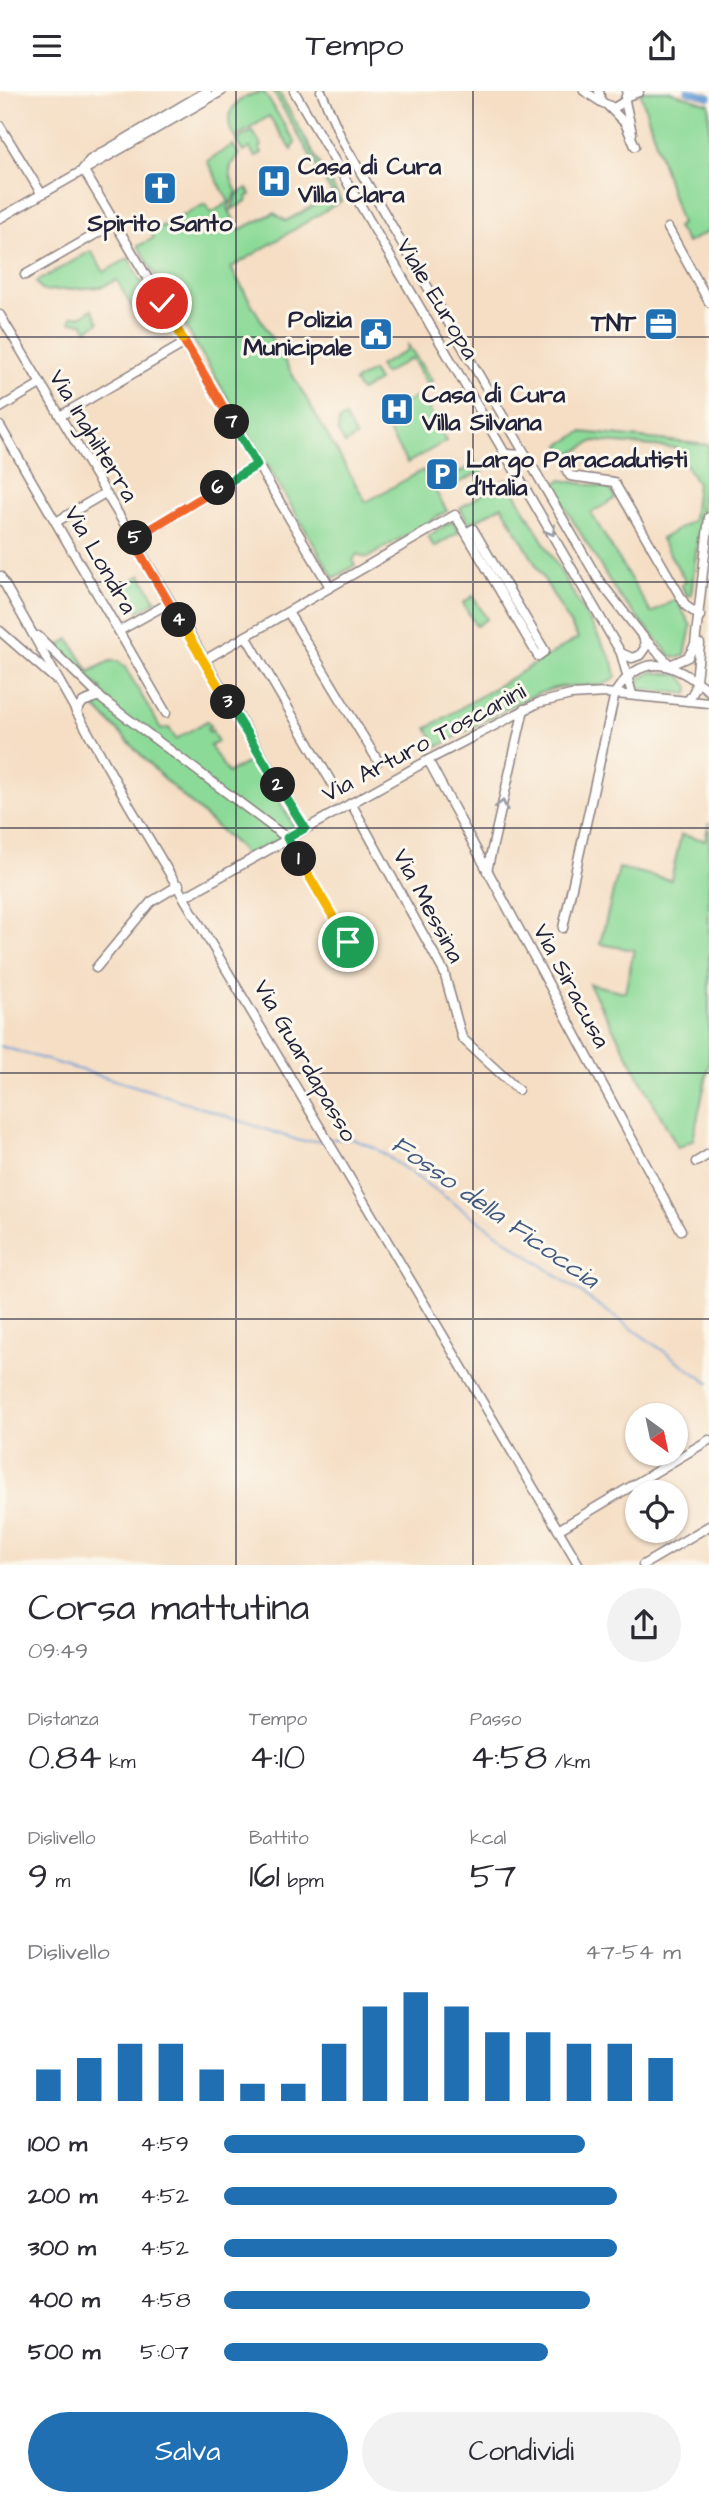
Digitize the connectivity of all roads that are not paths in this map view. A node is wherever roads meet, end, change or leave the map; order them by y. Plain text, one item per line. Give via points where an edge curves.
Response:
1 (207, 91) edge
2 (222, 91) edge
3 (294, 91) edge
4 (321, 91) edge
5 (584, 91) edge
6 (599, 91) edge
7 (641, 92) edge
8 (627, 96) edge
9 (605, 105) junction
10 (0, 126) edge
11 (632, 136) junction
12 (635, 146) dead end
13 (83, 169) junction
14 (41, 194) junction
15 (0, 218) edge
16 (115, 223) junction
17 (668, 228) dead end
18 (25, 275) dead end
19 (709, 302) edge
20 (0, 315) edge
21 (185, 343) junction
22 (40, 384) junction
23 (0, 408) edge
24 (60, 416) junction
25 (0, 426) edge
26 (506, 454) junction
27 (526, 455) junction
28 (257, 465) junction
29 (516, 471) junction
30 (567, 471) dead end
31 (105, 493) junction
32 (709, 517) edge
33 (56, 522) junction
34 (466, 533) junction
35 (132, 540) junction
36 (0, 576) edge
37 (705, 582) edge
38 (330, 587) junction
39 (169, 603) junction
40 (288, 612) junction
41 (700, 616) junction
42 (29, 626) junction
43 (698, 628) junction
44 (0, 631) edge
45 (119, 631) junction
46 (246, 636) junction
47 (644, 638) junction
48 (621, 653) junction
49 (203, 661) junction
50 (670, 665) junction
51 (67, 667) junction
52 (629, 677) junction
53 (696, 680) junction
54 (58, 682) junction
55 (709, 691) edge
56 (615, 693) junction
57 (632, 694) junction
58 (99, 696) junction
59 (688, 701) junction
60 (709, 703) edge
61 (524, 709) junction
62 (76, 712) junction
63 (166, 713) dead end
64 (428, 760) junction
65 (378, 761) dead end
66 (333, 785) dead end
67 (351, 803) junction
68 (270, 826) junction
69 (305, 828) junction
70 (287, 838) junction
71 (266, 850) junction
72 (487, 871) junction
73 (179, 885) junction
74 (186, 896) junction
75 (563, 928) dead end
76 (348, 942) dead end
77 (96, 968) dead end
78 (517, 1090) dead end
79 (709, 1154) edge
80 (696, 1162) dead end
81 (681, 1230) dead end
82 (709, 1440) edge
83 (709, 1526) edge
84 (558, 1530) junction
85 (579, 1565) edge
86 (643, 1565) edge

1 - 13 street via 90,160
2 - 13 street
3 - 26 street, Viale Europa
4 - 27 street, Viale Europa via 343,142
5 - 9 street
6 - 9 street
7 - 8 street
8 - 9 street via 618,107
8 - 11 street
9 - 11 street
10 - 14 street
11 - 12 street
13 - 14 street
13 - 16 street
14 - 15 street
16 - 18 street
16 - 21 street
17 - 19 street
20 - 22 street, Via Inghilterra
21 - 24 street
21 - 28 street
22 - 23 street
22 - 24 street, Via Inghilterra
24 - 31 street, Via Inghilterra
25 - 33 street, Via Londra
26 - 27 street
26 - 29 street, Viale Europa
27 - 29 street
27 - 47 street, Viale Europa via 601,584
28 - 35 street
28 - 38 street
29 -> 48 street, Viale Europa
30 - 41 street via 570,476 614,482 686,606
31 - 33 street
31 - 35 street, Via Inghilterra
32 - 37 street
33 - 45 street, Via Londra
34 - 34 street via 538,656 545,651 473,529
34 - 38 street via 455,515
35 - 39 street, Via Inghilterra
36 - 42 street, Via Guardapasso
37 - 41 street
38 - 40 street
39 - 45 street
39 - 49 street, Via Inghilterra
40 - 46 street
40 - 65 street
41 - 43 street
42 - 51 street
42 - 54 street, Via Guardapasso
43 - 50 street via 691,655
43 - 53 street
44 - 54 street
45 - 63 street, Via Londra
46 - 49 street
46 - 66 street
47 - 48 street via 640,655 632,658
47 - 50 street, Viale Europa
48 - 52 street, Viale Europa
49 - 69 street, Via Inghilterra
50 - 52 street via 647,668
50 - 53 street
51 - 54 street
51 - 58 street
52 - 56 street
52 - 57 street
53 - 55 street
53 - 59 street
54 - 62 street, Via Guardapasso
56 - 57 street, Via Arturo Toscanini
56 - 61 street, Via Arturo Toscanini via 564,696
56 - 75 street
57 - 59 street, Via Arturo Toscanini
58 - 62 street via 83,702
58 - 68 street
59 - 60 street, Via Arturo Toscanini
61 - 64 street, Via Arturo Toscanini
72 -> 61 street
62 - 73 street, Via Guardapasso
64 - 67 street, Via Arturo Toscanini
64 - 72 street, Via Siracusa
67 - 69 street, Via Arturo Toscanini
67 - 78 street, Via Messina via 444,972 461,1038
68 - 70 street
68 - 71 street
69 - 70 street, Via Arturo Toscanini
70 - 71 street, Via Arturo Toscanini
70 - 76 street
71 - 74 street, Via Arturo Toscanini
72 - 81 street, Via Siracusa
73 - 74 street, Via Guardapasso
73 - 77 street via 149,905
74 - 84 street, Via Guardapasso
79 - 80 street
82 - 84 street
83 - 86 street
84 - 85 street, Via Guardapasso

